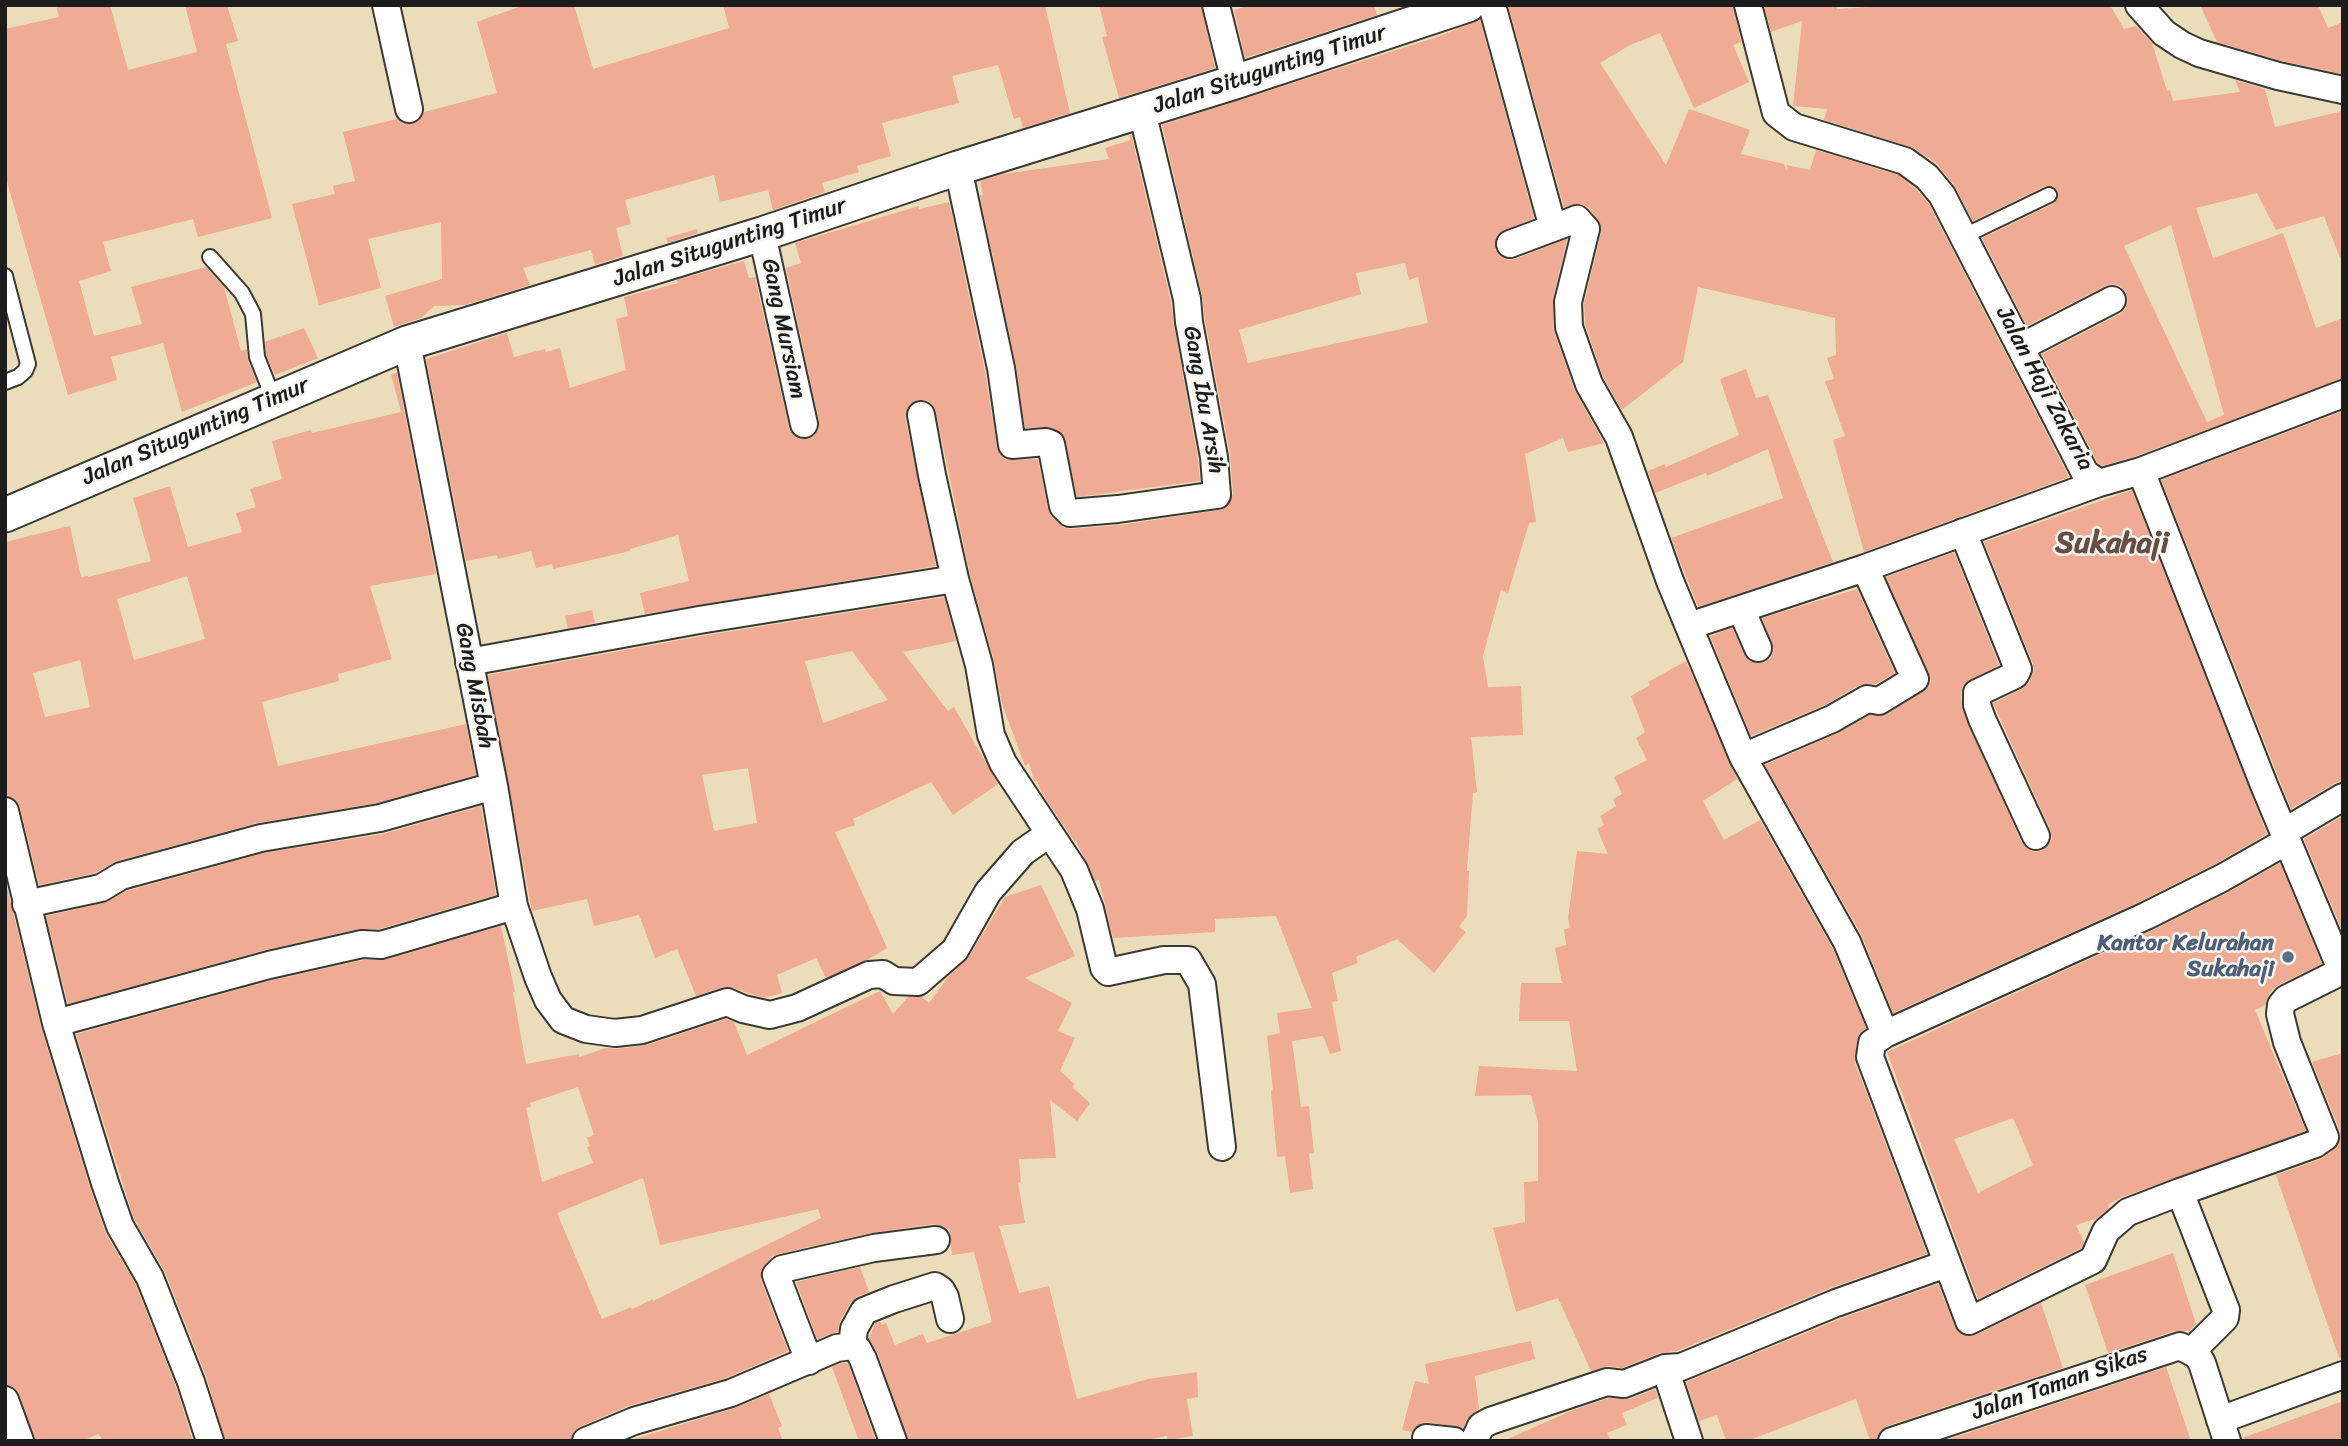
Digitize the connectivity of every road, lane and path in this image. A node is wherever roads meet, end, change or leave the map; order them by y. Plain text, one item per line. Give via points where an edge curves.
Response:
1 (386, 5) edge
2 (1216, 5) edge
3 (1468, 5) edge
4 (1492, 5) edge
5 (1748, 5) edge
6 (2139, 5) edge
7 (1235, 82) junction
8 (2343, 90) edge
9 (409, 109) dead end
10 (1142, 111) junction
11 (957, 168) junction
12 (2049, 195) dead end
13 (1553, 228) junction
14 (762, 234) junction
15 (1962, 237) junction
16 (1510, 244) dead end
17 (210, 257) dead end
18 (5, 276) edge
19 (2112, 300) dead end
20 (407, 344) junction
21 (2021, 346) junction
22 (5, 382) edge
23 (2343, 394) edge
24 (274, 400) junction
25 (921, 415) dead end
26 (804, 424) dead end
27 (2141, 471) junction
28 (2099, 483) junction
29 (5, 515) edge
30 (1963, 532) junction
31 (1865, 568) junction
32 (954, 579) junction
33 (1741, 609) junction
34 (1689, 626) junction
35 (1758, 648) dead end
36 (470, 662) junction
37 (1743, 757) junction
38 (494, 786) junction
39 (2343, 797) edge
40 (5, 811) edge
41 (1049, 834) junction
42 (2036, 836) dead end
43 (2286, 837) junction
44 (26, 904) junction
45 (514, 906) junction
46 (56, 1023) junction
47 (1885, 1034) junction
48 (1222, 1147) dead end
49 (2180, 1192) junction
50 (936, 1240) dead end
51 (1946, 1264) junction
52 (950, 1319) dead end
53 (852, 1346) junction
54 (2191, 1350) junction
55 (808, 1361) junction
56 (1665, 1368) junction
57 (2343, 1375) edge
58 (5, 1400) edge
59 (2223, 1430) edge
60 (1426, 1438) dead end
61 (19, 1441) edge
62 (210, 1441) edge
63 (586, 1441) edge
64 (893, 1441) edge
65 (1454, 1441) edge
66 (1474, 1441) edge
67 (1689, 1441) edge
68 (1892, 1441) edge

1 - 9 street
2 - 7 street
3 - 7 street, Jalan Situgunting Timur
4 - 13 street
5 - 15 street, Jalan Haji Zakaria via 1776,113 1794,127 1905,161 1942,195
6 - 8 street via 2182,45 2278,76
7 - 10 street, Jalan Situgunting Timur
10 - 11 street, Jalan Situgunting Timur
10 - 11 street, Gang Ibu Arsih via 1187,299 1217,495 1070,513 1063,506 1051,444 1012,445 1001,368
11 - 14 street, Jalan Situgunting Timur
12 - 15 lane
13 - 16 street
13 - 34 street via 1577,219 1586,229 1568,302 1569,327 1589,384 1619,437
14 - 20 street, Jalan Situgunting Timur
14 - 26 street, Gang Mursiam
15 - 21 street, Jalan Haji Zakaria
17 - 24 lane via 242,293 253,314 257,357
18 - 22 lane via 28,364 25,371
19 - 21 street
20 - 24 street, Jalan Situgunting Timur
20 - 36 street, Gang Misbah
21 - 28 street, Jalan Haji Zakaria via 2085,473
23 - 27 street, Jalan Haji Zakaria
24 - 29 street, Jalan Situgunting Timur
25 - 32 street
27 - 28 street, Jalan Haji Zakaria
27 - 43 street
28 - 30 street
30 - 31 street
30 - 42 street via 2018,668 2015,675 1977,693 1977,705
31 - 33 street
31 - 37 street via 1915,679 1879,701 1867,699
32 - 36 street
32 - 41 street via 979,666 991,735 1003,763
33 - 34 street
33 - 35 street
34 - 37 street
36 - 38 street, Gang Misbah
37 - 47 street via 1847,942
38 - 44 street via 380,818 261,838 121,876 101,888
38 - 45 street, Gang Misbah
39 - 43 street
40 - 44 street
41 - 45 street, Gang Misbah via 1023,852 988,892 956,950 918,982 869,975 797,1008 770,1015 727,1002 642,1030 615,1033 563,1020 538,977
41 - 48 street via 1074,870 1108,972 1164,960 1188,960 1195,968 1202,984
43 - 47 street via 2222,878 2146,916
43 - 49 street via 2340,967 2338,973 2286,999 2280,1014 2325,1137
44 - 46 street
45 - 46 street via 381,945 362,944 269,965
46 - 62 street via 104,1183 120,1226 150,1278
47 - 51 street via 1872,1043 1870,1057
49 - 51 street via 2128,1212 2106,1231 2093,1260 1969,1321
49 - 54 street via 2226,1310 2225,1318
50 - 55 street via 874,1248 782,1269 776,1275
51 - 56 street via 1681,1367
52 - 53 street via 945,1297 935,1286 864,1311 854,1329
53 - 55 street
53 - 64 street via 863,1359
54 - 59 street via 2202,1363
54 - 68 street, Jalan Taman Sikas via 2168,1348
55 - 63 street via 731,1393 634,1421
56 - 66 street via 1624,1384 1598,1384 1490,1421 1481,1426
56 - 67 street
57 - 59 street
58 - 61 street
60 - 65 street

